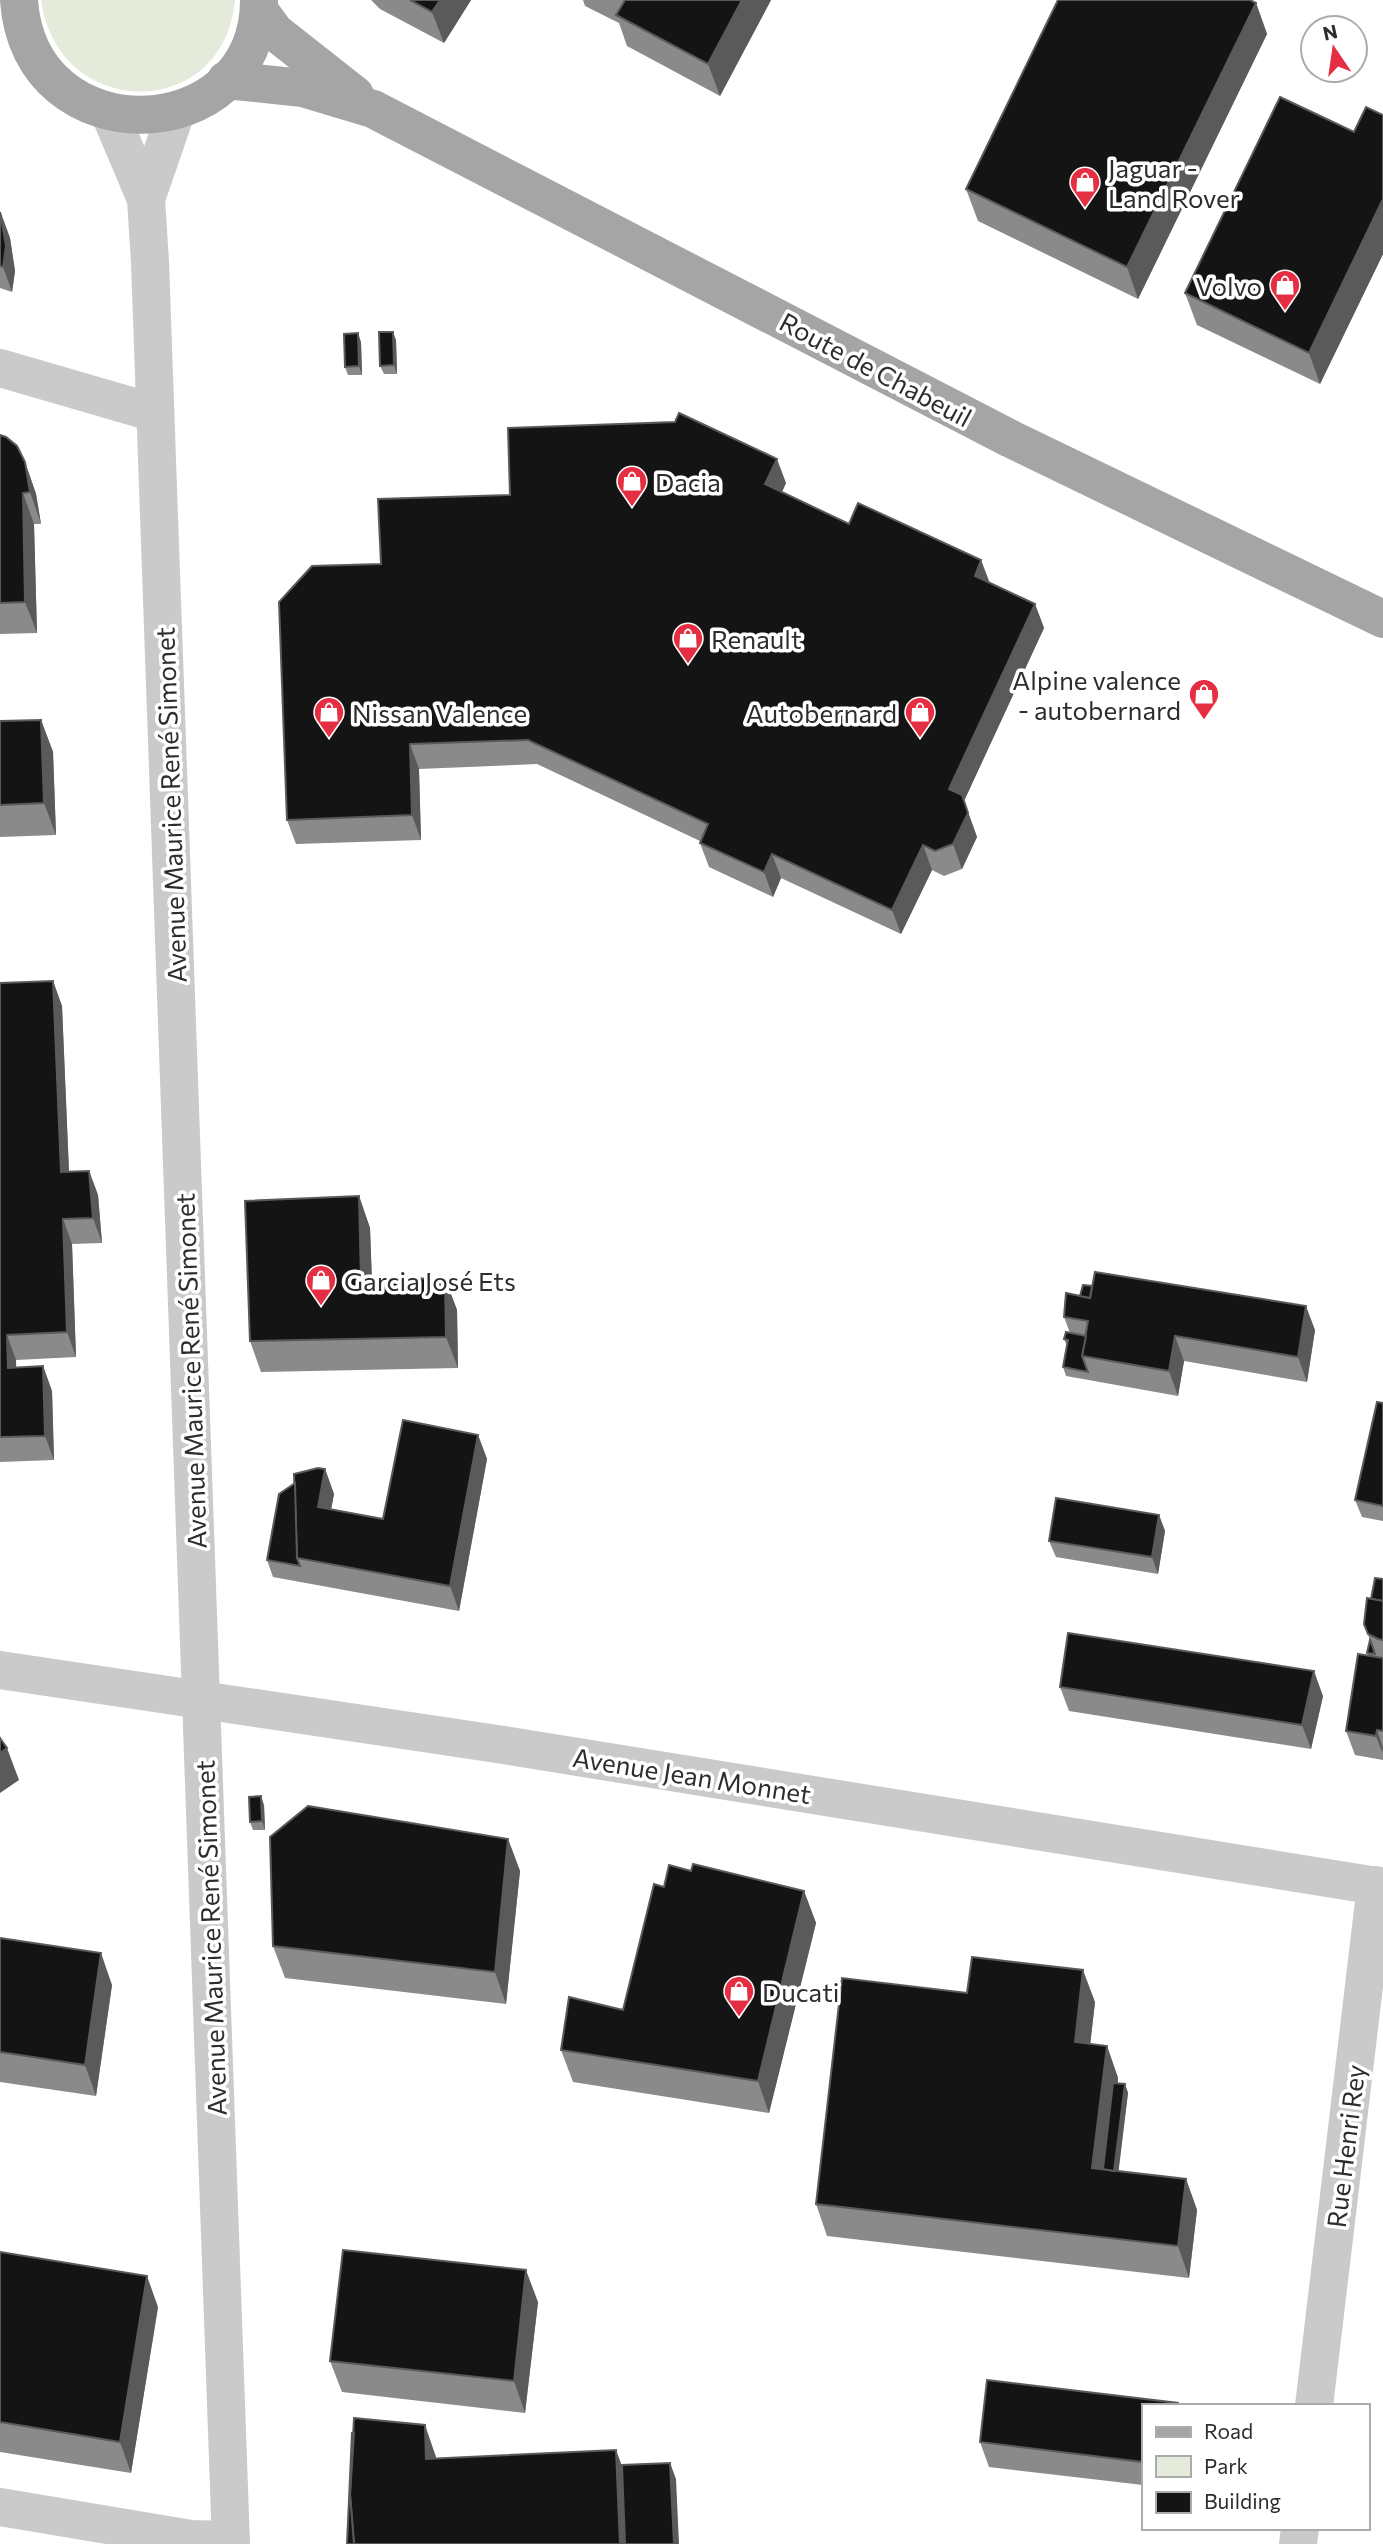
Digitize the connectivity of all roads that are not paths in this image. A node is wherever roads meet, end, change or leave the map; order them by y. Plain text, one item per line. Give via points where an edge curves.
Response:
1 (19, 0) edge
2 (259, 5) edge
3 (226, 80) junction
4 (373, 109) junction
5 (176, 112) junction
6 (110, 114) junction
7 (146, 199) junction
8 (0, 368) edge
9 (155, 413) junction
10 (1383, 619) edge
11 (0, 1670) edge
12 (201, 1699) junction
13 (1379, 1886) edge
14 (1314, 2404) edge
15 (0, 2507) edge
16 (231, 2542) edge

1 - 6 main road via 20,19 42,69 61,89
2 - 3 main road via 250,44
2 - 4 main road, Route de Chabeuil via 275,32
3 - 4 main road, Route de Chabeuil via 303,88
3 - 5 main road
4 - 10 main road, Route de Chabeuil via 1011,439
5 - 6 main road via 143,117
5 - 7 street, Avenue Maurice René Simonet
6 - 7 street, Avenue Maurice René Simonet
7 - 9 street, Avenue Maurice René Simonet
8 - 9 street
9 - 12 street, Avenue Maurice René Simonet
11 - 12 street, Avenue Jean Monnet
12 - 13 street, Avenue Jean Monnet
12 - 16 street, Avenue Maurice René Simonet
13 - 14 street, Rue Henri Rey
15 - 16 street

